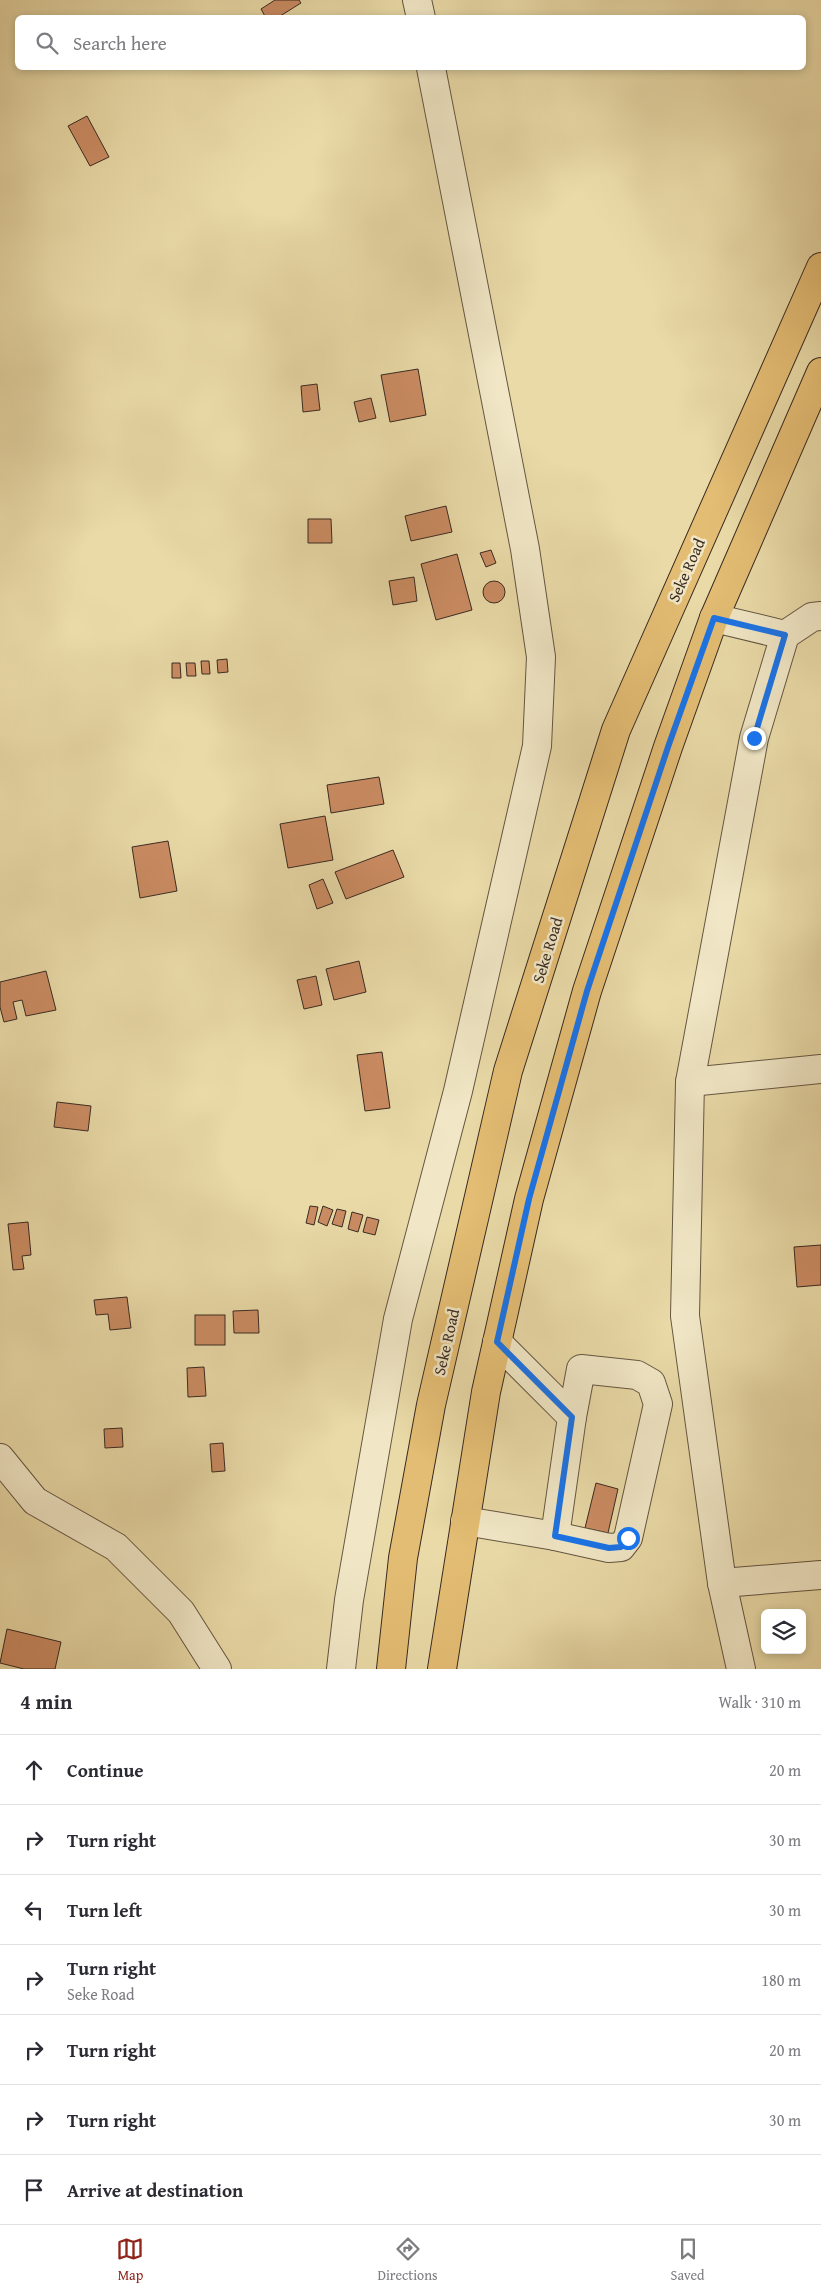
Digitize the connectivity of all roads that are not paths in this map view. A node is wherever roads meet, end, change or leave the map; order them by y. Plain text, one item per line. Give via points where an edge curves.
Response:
1 (417, 0) edge
2 (420, 15) edge
3 (431, 70) edge
4 (821, 267) edge
5 (821, 372) edge
6 (821, 616) edge
7 (714, 618) junction
8 (785, 635) junction
9 (821, 1069) edge
10 (690, 1082) junction
11 (497, 1342) junction
12 (572, 1417) junction
13 (0, 1458) edge
14 (465, 1520) junction
15 (555, 1536) junction
16 (821, 1574) edge
17 (722, 1583) junction
18 (218, 1669) edge
19 (341, 1669) edge
20 (391, 1669) edge
21 (442, 1669) edge
22 (741, 1669) edge

1 - 2 street
3 - 19 street via 525,549 541,657 537,746 458,1091 398,1319 349,1600
4 - 20 main road, Seke Road via 616,730 508,1071 431,1405 404,1558
5 - 7 main road
6 - 8 street via 812,617
7 - 8 street
7 - 11 main road via 587,991 529,1199
8 - 10 street via 754,738
9 - 10 street
10 - 17 street via 685,1316
11 - 12 street
11 - 14 main road
12 - 15 street
12 - 15 street via 581,1369 637,1375 651,1383 658,1404 628,1538 621,1547 609,1548
13 - 18 street via 36,1501 116,1547 181,1612
14 - 15 street
14 - 21 main road
16 - 17 street
17 - 22 street

